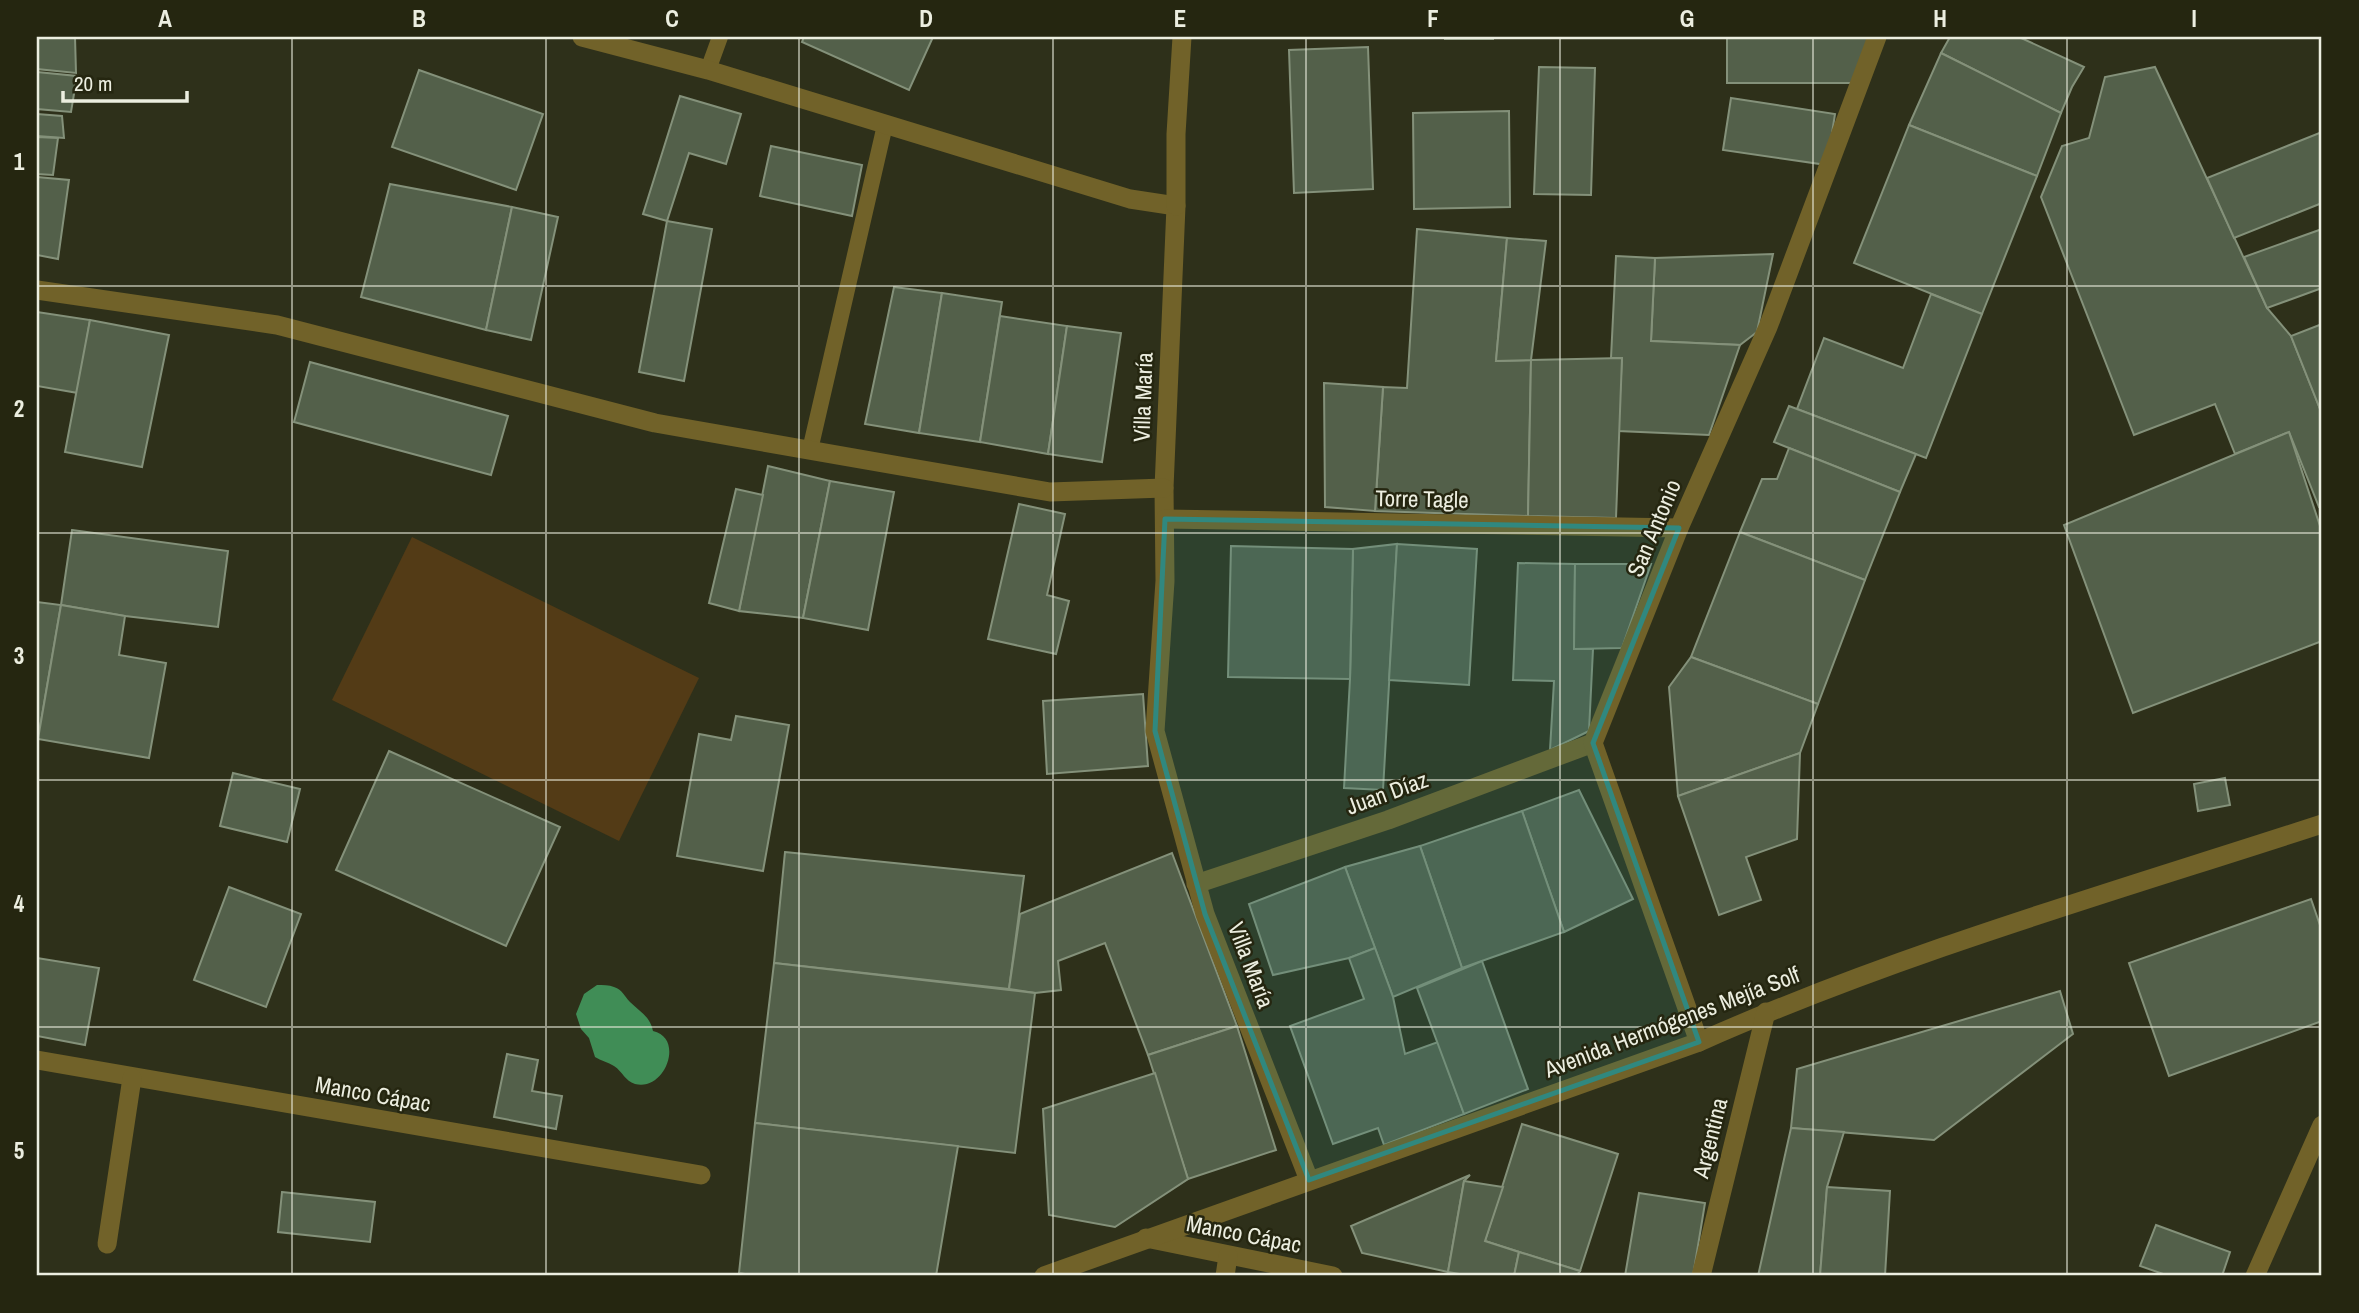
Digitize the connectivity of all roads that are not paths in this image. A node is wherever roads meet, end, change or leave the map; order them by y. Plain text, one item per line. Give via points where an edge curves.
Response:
1 (582, 37) edge
2 (720, 37) edge
3 (1182, 37) edge
4 (1877, 37) edge
5 (708, 70) junction
6 (885, 125) junction
7 (1176, 206) junction
8 (37, 290) edge
9 (810, 450) junction
10 (1164, 488) junction
11 (1165, 519) junction
12 (1679, 528) junction
13 (1593, 743) junction
14 (2322, 824) edge
15 (1196, 884) junction
16 (1766, 1012) junction
17 (1699, 1042) junction
18 (37, 1060) edge
19 (132, 1077) junction
20 (2322, 1125) edge
21 (701, 1175) dead end
22 (1309, 1181) junction
23 (1145, 1238) junction
24 (107, 1244) dead end
25 (1228, 1256) junction
26 (1044, 1276) edge
27 (1224, 1276) edge
28 (1333, 1276) edge
29 (1701, 1276) edge
30 (2255, 1276) edge

1 - 5 street
2 - 5 lane
3 - 7 street, Villa María
4 - 12 street, San Antonio via 1768,327
5 - 6 street
6 - 7 street via 1130,199
6 - 9 lane
7 - 10 street, Villa María
8 - 9 street via 277,325 655,423
9 - 10 street via 1050,492
10 - 11 street, Villa María
11 - 12 street, Torre Tagle
11 - 15 street, Villa María via 1155,732
12 - 13 street, San Antonio
13 - 15 street, Juan Díaz via 1388,820
13 - 17 street
14 - 16 street, Avenida Hermógenes Mejía Solf via 1929,952
15 - 22 street, Villa María
16 - 17 street, Avenida Hermógenes Mejía Solf
16 - 29 street, Argentina
17 - 22 street, Avenida Hermógenes Mejía Solf
18 - 19 street, Manco Cápac
19 - 21 street, Manco Cápac
19 - 24 street
20 - 30 street
22 - 23 street, Avenida Hermógenes Mejía Solf
23 - 25 street, Manco Cápac
23 - 26 street, Avenida Hermógenes Mejía Solf
25 - 27 street
25 - 28 street, Manco Cápac

